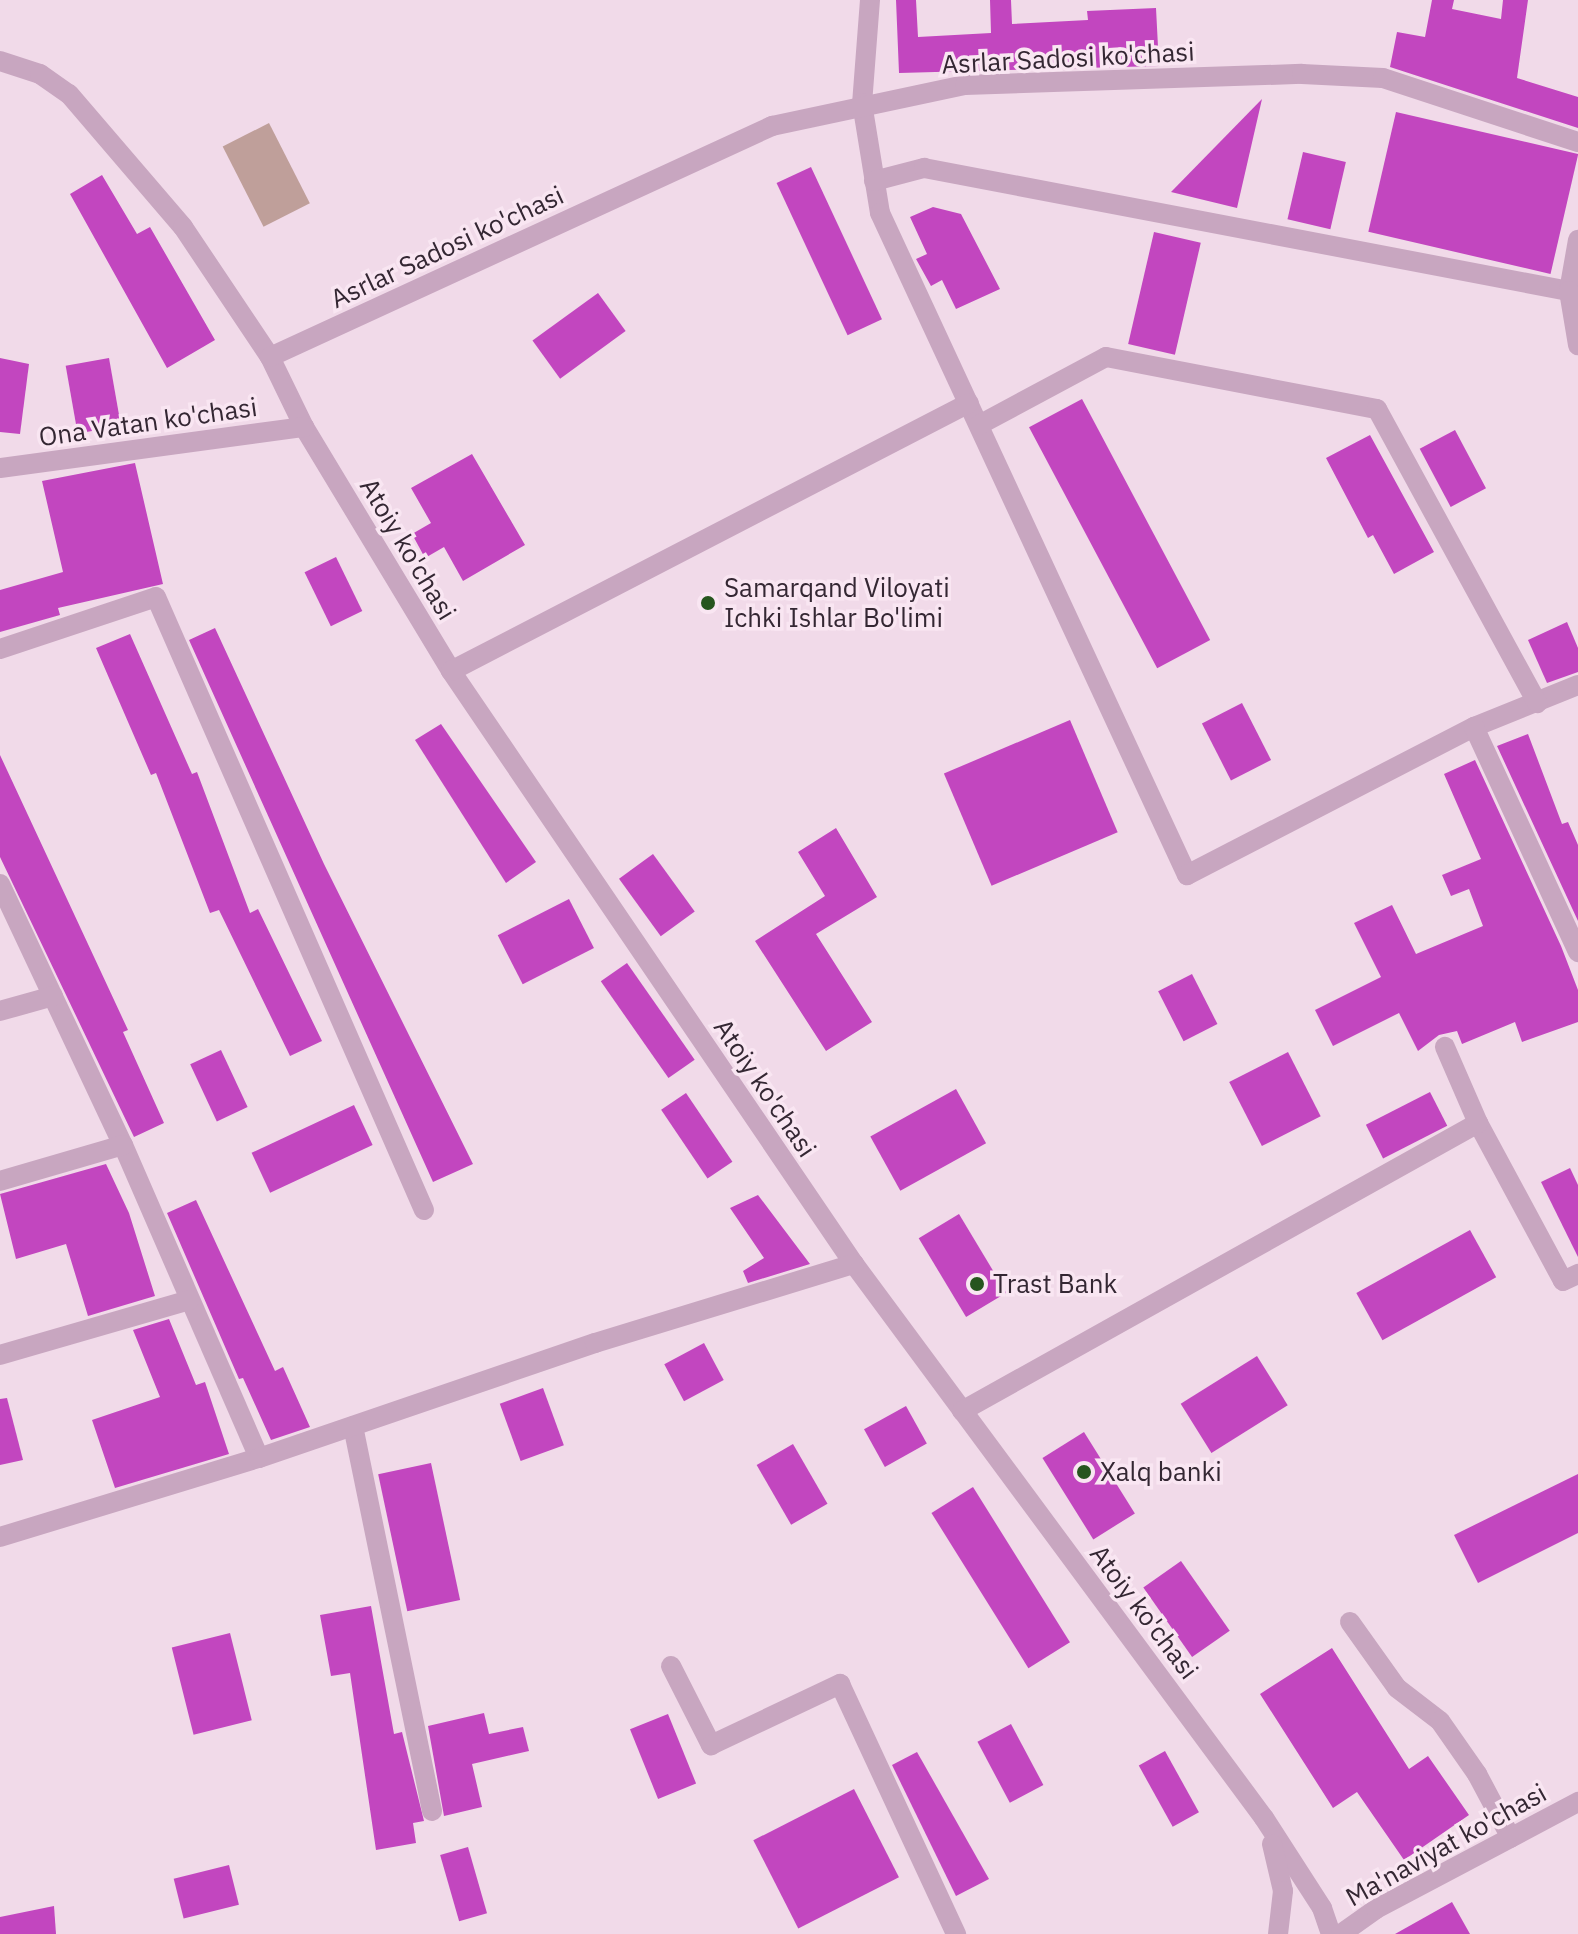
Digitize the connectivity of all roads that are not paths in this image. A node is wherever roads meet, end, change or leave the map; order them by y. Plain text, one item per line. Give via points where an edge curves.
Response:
1 (870, 0) edge
2 (0, 61) edge
3 (862, 103) junction
4 (1578, 142) edge
5 (874, 181) junction
6 (1578, 240) edge
7 (1569, 291) junction
8 (1578, 345) edge
9 (270, 357) junction
10 (969, 403) junction
11 (979, 425) junction
12 (304, 427) junction
13 (0, 468) edge
14 (0, 649) edge
15 (451, 671) junction
16 (1578, 685) edge
17 (1537, 703) junction
18 (1474, 727) junction
19 (0, 884) edge
20 (1578, 952) edge
21 (53, 996) junction
22 (0, 1011) edge
23 (1445, 1047) dead end
24 (1478, 1123) junction
25 (123, 1145) junction
26 (0, 1181) edge
27 (424, 1210) dead end
28 (854, 1264) junction
29 (1578, 1274) edge
30 (189, 1300) junction
31 (0, 1355) edge
32 (962, 1411) junction
33 (353, 1426) junction
34 (259, 1458) junction
35 (0, 1537) edge
36 (1350, 1622) dead end
37 (671, 1666) dead end
38 (1578, 1802) edge
39 (432, 1811) dead end
40 (1264, 1818) junction
41 (1511, 1838) junction
42 (956, 1934) edge
43 (1278, 1934) edge
44 (1331, 1934) edge
45 (1341, 1934) edge

1 - 3 street
2 - 9 street, Atoiy ko'chasi via 40,74 92,119 183,227
3 - 4 street, Asrlar Sadosi ko'chasi via 965,85 1356,76 1383,78
3 - 5 street
3 - 9 street, Asrlar Sadosi ko'chasi via 772,126
5 - 7 street via 924,168
5 - 10 street via 880,213
6 - 7 street
7 - 8 street
9 - 12 street, Atoiy ko'chasi
10 - 11 street
10 - 15 street
11 - 17 street via 1106,357 1377,409
11 - 18 street via 1187,875
12 - 13 street, Ona Vatan ko'chasi
12 - 15 street, Atoiy ko'chasi
14 - 27 street via 156,597
15 - 28 street, Atoiy ko'chasi
16 - 17 street
17 - 18 street
18 - 20 street
19 - 21 street
21 - 22 street
21 - 25 street
23 - 24 street
24 - 29 street via 1563,1281
24 - 32 street
25 - 26 street
25 - 30 street
28 - 32 street, Atoiy ko'chasi
28 - 33 street via 595,1343
30 - 31 street
30 - 34 street
32 - 40 street, Atoiy ko'chasi
33 - 34 street
33 - 39 street
34 - 35 street
36 - 41 street via 1397,1688 1440,1721 1477,1774
37 - 42 street via 711,1745 840,1684
38 - 41 street, Ma'naviyat ko'chasi
40 - 43 street, Atoiy ko'chasi via 1283,1891
40 - 44 street, Atoiy ko'chasi via 1322,1908
41 - 45 street, Ma'naviyat ko'chasi via 1376,1909

